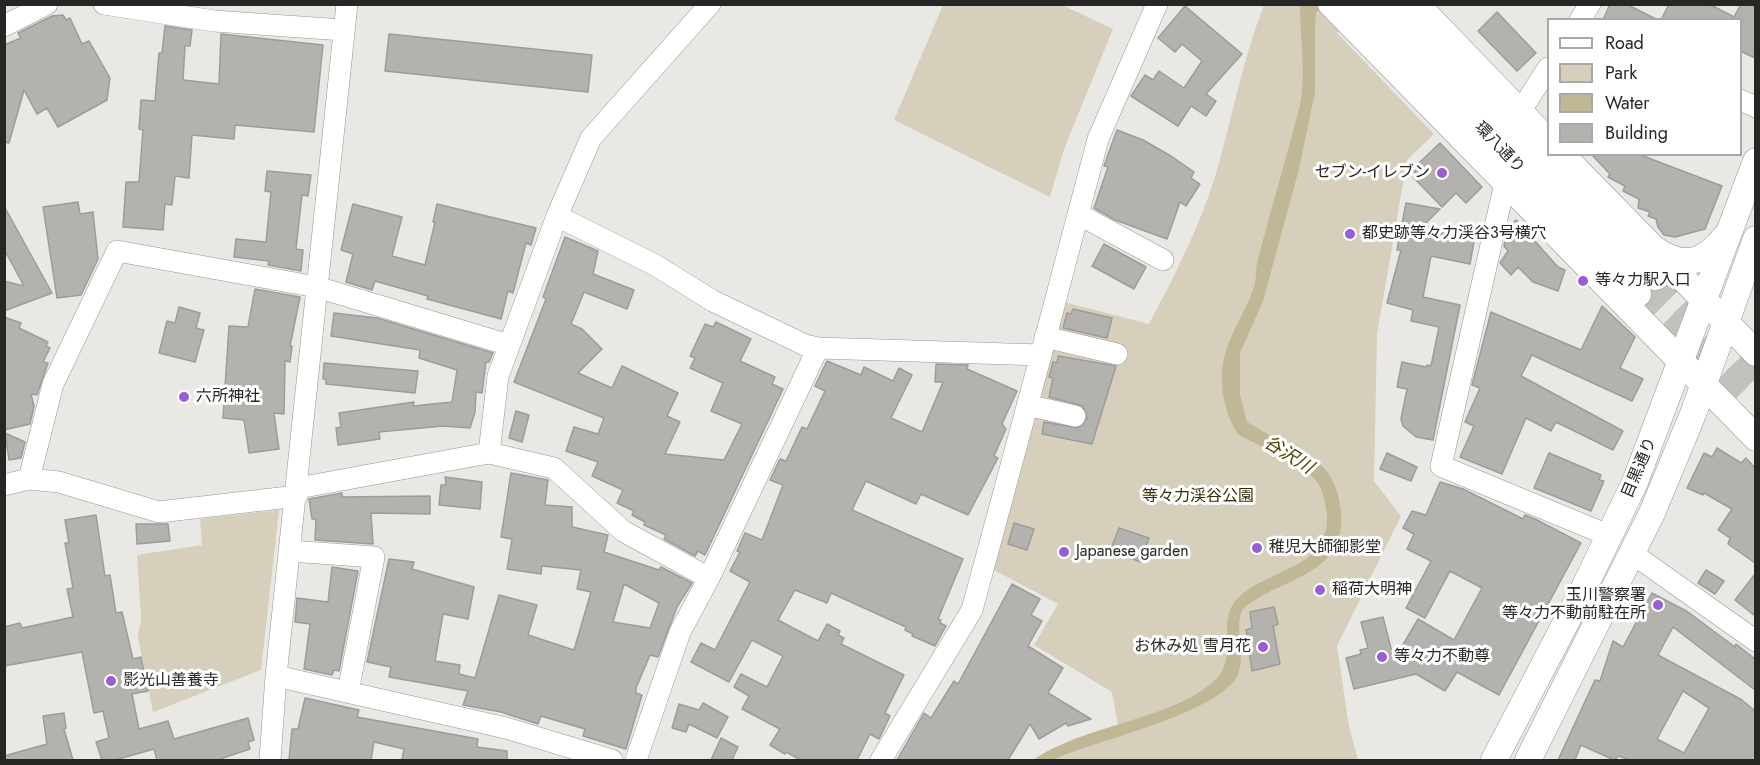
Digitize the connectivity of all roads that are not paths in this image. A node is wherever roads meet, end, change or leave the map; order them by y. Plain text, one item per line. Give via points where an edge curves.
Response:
1 (47, 4) edge
2 (104, 4) edge
3 (347, 4) edge
4 (710, 4) edge
5 (1157, 4) edge
6 (1331, 4) edge
7 (1358, 4) edge
8 (1389, 4) edge
9 (1416, 4) edge
10 (1590, 4) edge
11 (1581, 18) edge
12 (4, 26) edge
13 (344, 30) junction
14 (1429, 61) junction
15 (1547, 70) edge
16 (1520, 112) junction
17 (1547, 140) edge
18 (1564, 156) edge
19 (1754, 162) edge
20 (1505, 183) junction
21 (1078, 214) junction
22 (558, 216) junction
23 (1729, 232) junction
24 (1755, 239) edge
25 (1650, 247) junction
26 (1163, 260) dead end
27 (1646, 285) tunnel mouth
28 (317, 287) junction
29 (1703, 301) junction
30 (1724, 322) junction
31 (509, 345) junction
32 (1043, 346) junction
33 (818, 348) junction
34 (1755, 353) edge
35 (1117, 354) dead end
36 (1681, 363) junction
37 (1703, 385) junction
38 (1027, 405) junction
39 (1075, 416) dead end
40 (1755, 438) edge
41 (489, 453) junction
42 (28, 479) junction
43 (4, 485) edge
44 (297, 492) junction
45 (1610, 536) junction
46 (290, 551) junction
47 (1634, 554) junction
48 (709, 578) junction
49 (1755, 642) edge
50 (276, 676) junction
51 (348, 692) junction
52 (604, 759) edge
53 (270, 760) edge
54 (636, 760) edge
55 (881, 760) edge
56 (1494, 760) edge
57 (1528, 760) edge

1 - 12 street
2 - 13 street via 214,21
3 - 13 street
4 - 22 street via 591,138
5 - 21 street via 1098,139
6 - 14 main road
7 - 14 main road, 環八通り
8 - 14 main road, 環八通り
9 - 14 main road
10 - 11 street
13 - 28 street
14 - 16 main road
14 - 20 main road
14 - 27 main road, 環八通り
15 - 16 street
16 - 17 main road
18 - 25 main road
19 - 23 main road, 目黒通り
20 - 36 main road
20 - 45 street via 1441,466
21 - 26 street
21 - 32 street
22 - 31 street
22 - 33 street via 655,265 713,301
23 - 25 main road via 1713,251 1694,261 1672,258
23 - 29 main road, 目黒通り
24 - 30 main road, 目黒通り
25 - 29 main road
28 - 31 street
28 - 42 street via 117,251 53,384
28 - 44 street
29 - 30 main road
29 - 36 main road, 目黒通り
30 - 34 main road
30 - 37 main road, 目黒通り
31 - 41 street via 498,376
32 - 33 street
32 - 35 street
32 - 38 street
33 - 48 street
36 - 37 main road
36 - 45 main road, 目黒通り
37 - 40 main road
37 - 47 main road, 目黒通り
38 - 39 street
38 - 55 street via 972,610
41 - 44 street
41 - 48 street via 554,468 623,531
42 - 43 street
42 - 44 street via 59,482 159,512
44 - 46 street
45 - 56 main road, 目黒通り
46 - 50 street
46 - 51 street via 375,557
47 - 49 street
47 - 57 main road, 目黒通り
48 - 54 street via 680,632
50 - 51 street
50 - 53 street
51 - 52 street via 506,728

